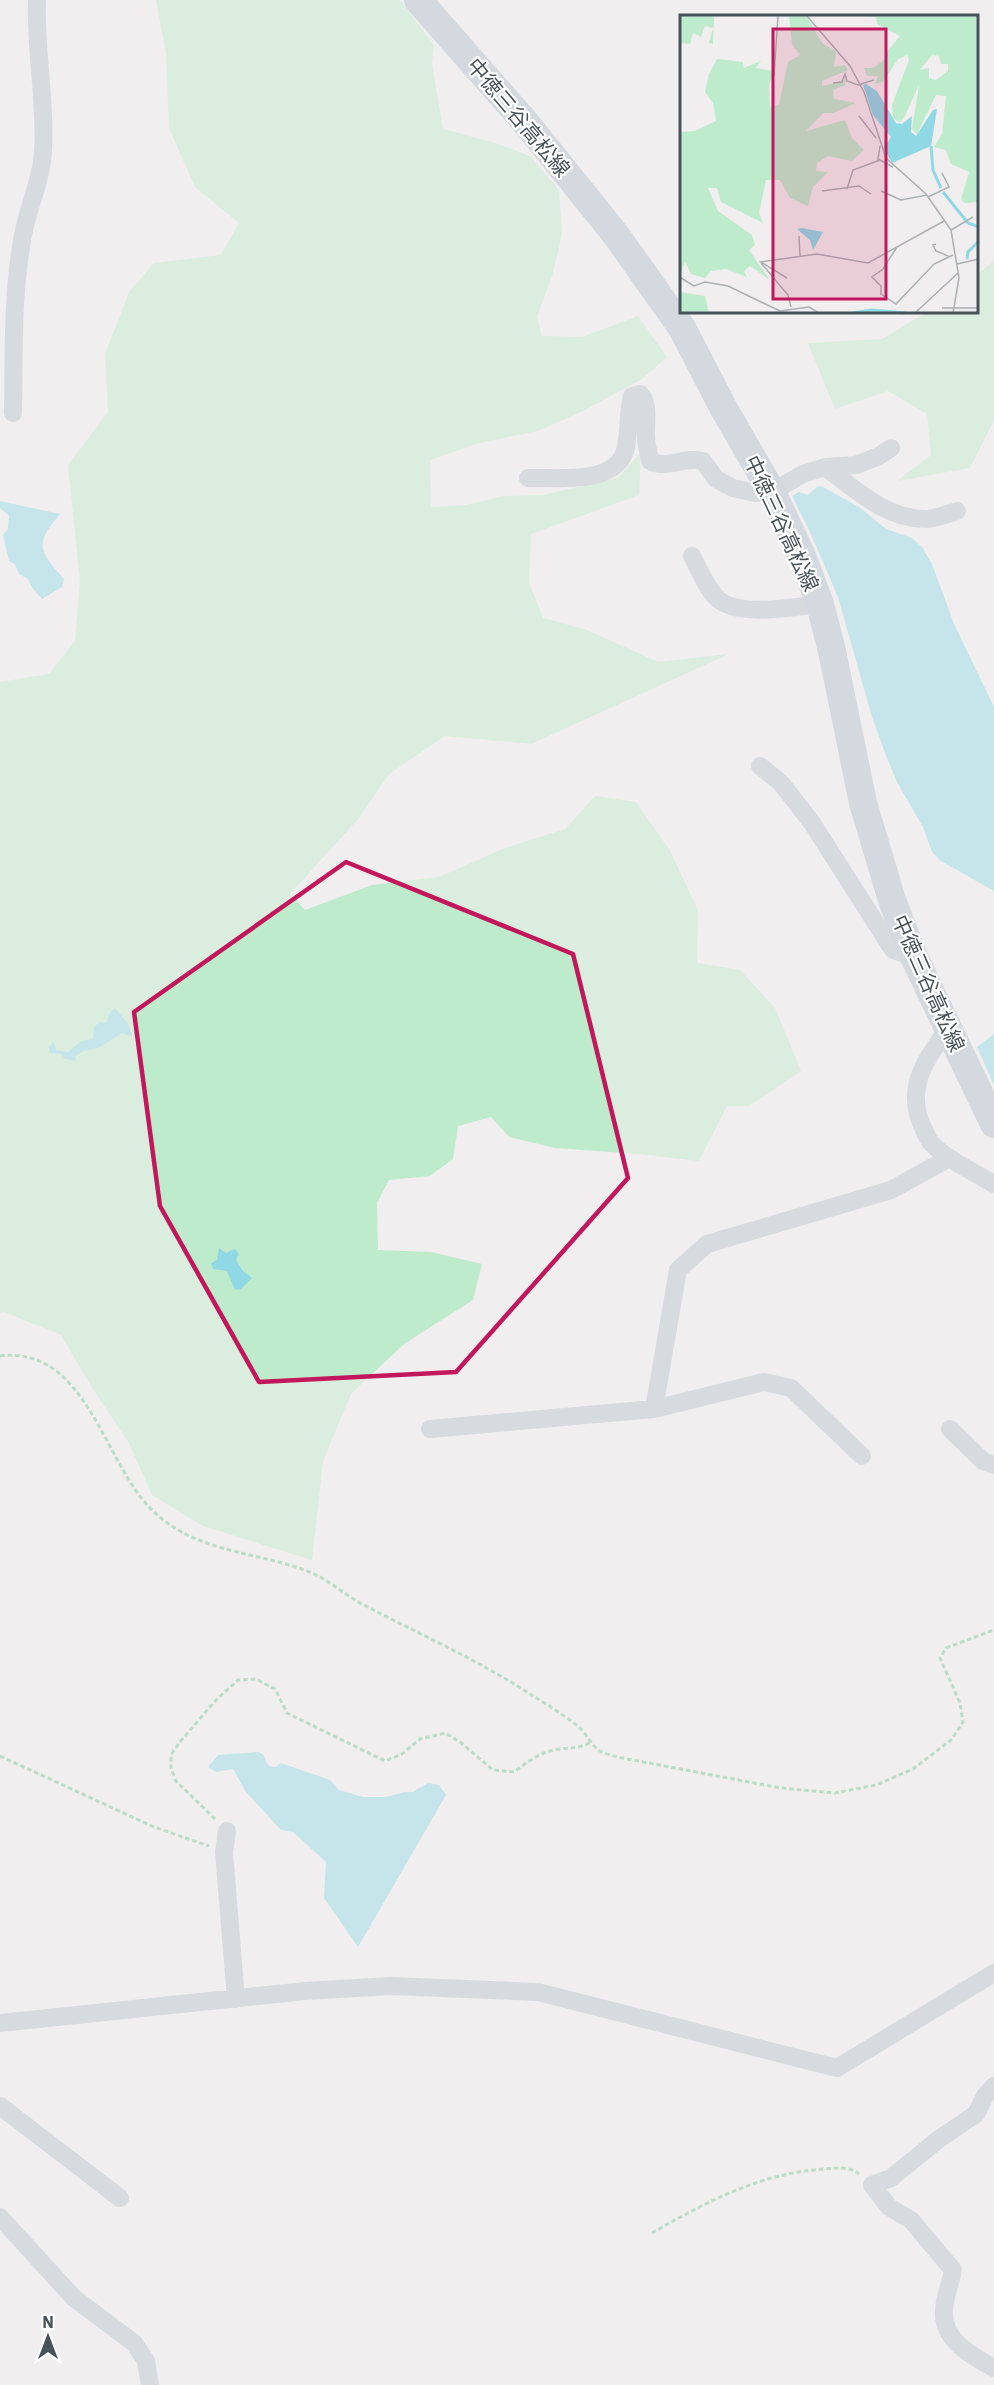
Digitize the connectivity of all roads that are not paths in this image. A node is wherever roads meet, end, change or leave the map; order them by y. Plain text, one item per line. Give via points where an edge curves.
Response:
1 (37, 0) edge
2 (418, 0) edge
3 (13, 413) dead end
4 (891, 448) dead end
5 (825, 467) junction
6 (528, 478) dead end
7 (772, 492) junction
8 (957, 511) dead end
9 (692, 556) dead end
10 (820, 604) junction
11 (760, 766) dead end
12 (914, 957) junction
13 (949, 1027) junction
14 (994, 1124) edge
15 (949, 1158) junction
16 (994, 1184) edge
17 (654, 1408) junction
18 (430, 1429) dead end
19 (950, 1429) dead end
20 (862, 1456) dead end
21 (994, 1465) edge
22 (227, 1831) road end
23 (994, 1973) edge
24 (236, 1999) junction
25 (0, 2023) edge
26 (994, 2086) edge
27 (0, 2106) edge
28 (120, 2198) dead end
29 (0, 2217) edge
30 (994, 2368) edge
31 (150, 2385) edge

1 - 3 street via 43,154 23,235 15,304
2 - 7 main road, 中徳三谷高松線 via 526,123 616,235 682,328
4 - 5 street via 856,465
5 - 7 street via 803,474
5 - 8 street via 870,501 903,517 927,519
6 - 7 street via 597,476 610,470 620,461 625,448 632,396 640,394 646,409 650,461 662,466 690,458 703,461 716,479 732,488
7 - 10 main road, 中徳三谷高松線
9 - 10 street via 718,599 735,608 781,609
10 - 12 main road, 中徳三谷高松線 via 863,802 892,900
11 - 12 street via 781,783 812,823 892,950
12 - 13 main road, 中徳三谷高松線
13 - 14 main road, 中徳三谷高松線
13 - 15 street via 927,1059 915,1088 917,1114 931,1143
15 - 16 street
15 - 17 street via 891,1190 706,1244 678,1270
17 - 18 street
17 - 20 street via 764,1382 790,1388
19 - 21 street via 983,1461
22 - 24 street via 224,1852
23 - 24 street via 837,2068 538,1992 391,1986
24 - 25 street
26 - 30 street via 976,2114 891,2178 872,2185 889,2207 911,2220 953,2270 944,2311 945,2327 954,2340
27 - 28 street
29 - 31 street via 74,2298 134,2343 146,2361

